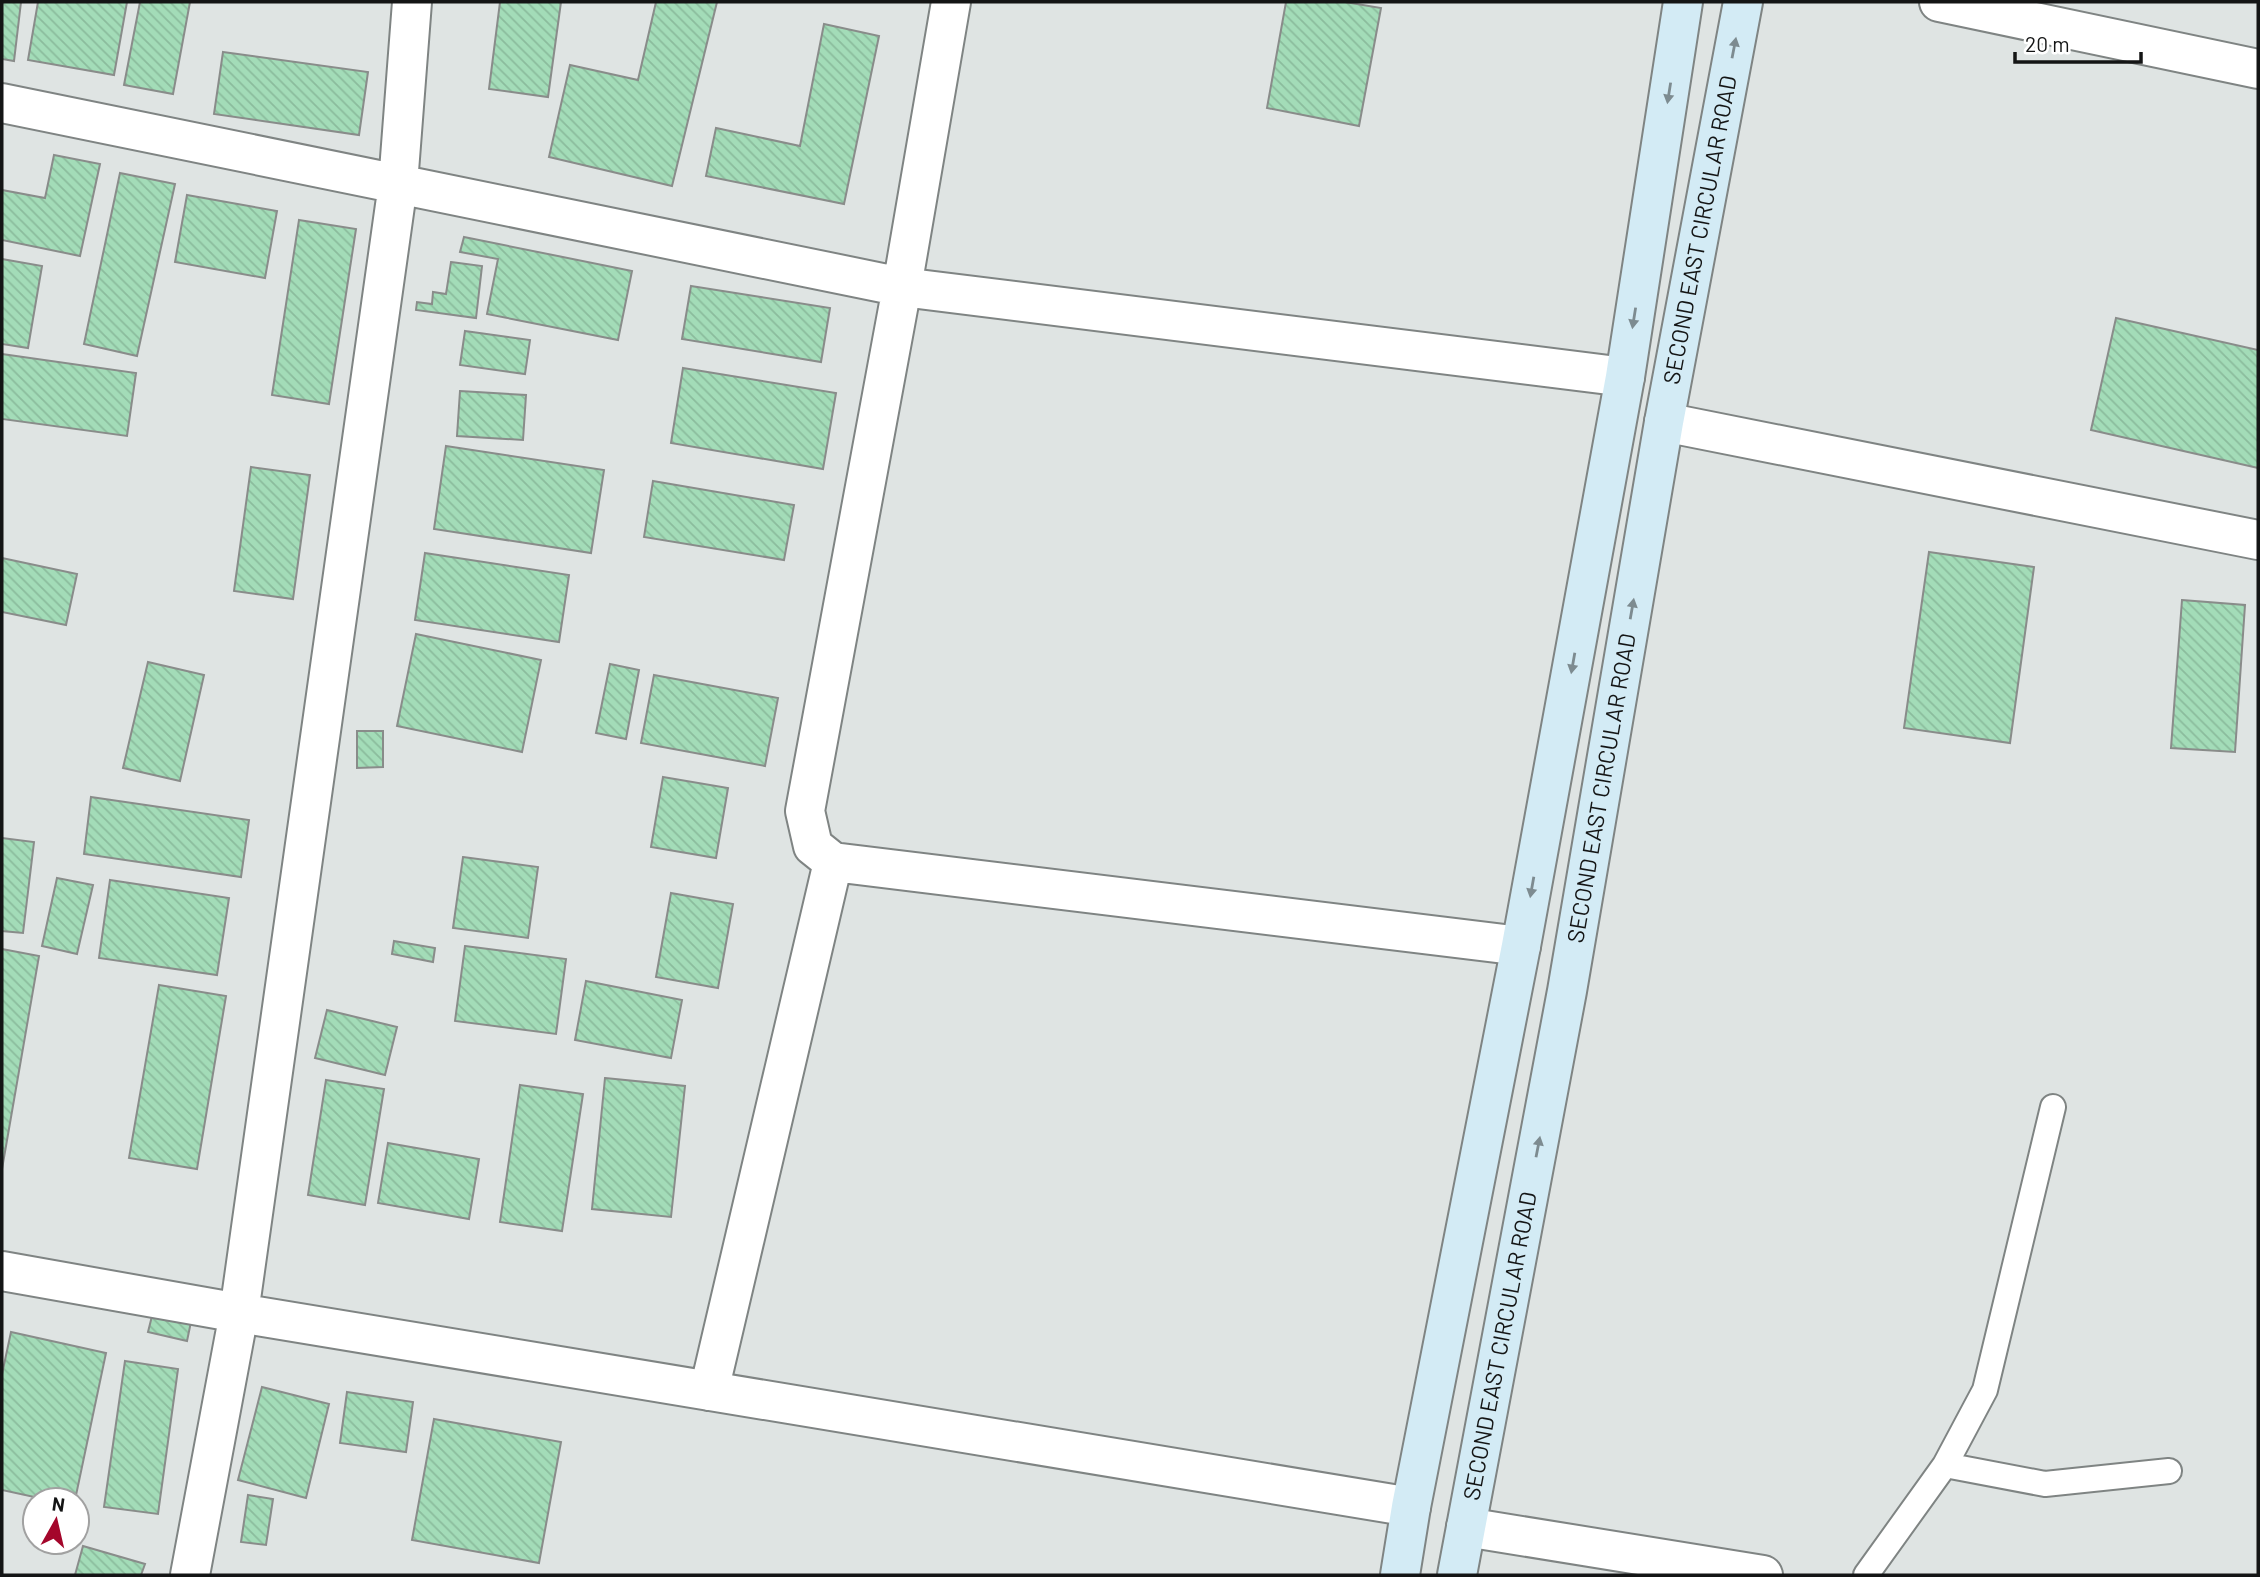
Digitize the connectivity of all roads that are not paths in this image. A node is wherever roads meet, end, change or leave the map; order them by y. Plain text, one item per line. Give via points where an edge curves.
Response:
1 (412, 2) edge
2 (951, 2) edge
3 (1683, 2) edge
4 (1743, 2) edge
5 (1939, 2) edge
6 (2258, 69) edge
7 (2, 103) edge
8 (398, 184) junction
9 (902, 287) junction
10 (1625, 377) junction
11 (1664, 422) junction
12 (2258, 540) edge
13 (833, 862) junction
14 (1521, 946) junction
15 (2053, 1107) dead end
16 (2, 1271) edge
17 (239, 1313) junction
18 (709, 1391) junction
19 (1945, 1465) junction
20 (2169, 1471) dead end
21 (1411, 1507) junction
22 (1466, 1527) junction
23 (190, 1575) edge
24 (1400, 1575) edge
25 (1457, 1575) edge
26 (1763, 1575) edge
27 (1866, 1575) edge

1 - 8 street
2 - 9 street
3 -> 10 main road, SECOND EAST CIRCULAR ROAD
11 -> 4 main road, SECOND EAST CIRCULAR ROAD
5 - 6 street
7 - 8 street
8 - 9 street
8 - 17 street
9 - 10 street
9 - 13 street via 805,811 813,846
10 -> 14 main road, SECOND EAST CIRCULAR ROAD
11 - 12 street
22 -> 11 main road, SECOND EAST CIRCULAR ROAD via 1567,991
13 - 14 street
13 - 18 street
14 - 21 main road, SECOND EAST CIRCULAR ROAD
15 - 19 lane via 1984,1390
16 - 17 street
17 - 18 street
17 - 23 street
18 - 21 street
19 - 20 lane via 2045,1484
19 - 27 lane
21 - 24 main road, SECOND EAST CIRCULAR ROAD
22 - 25 main road, SECOND EAST CIRCULAR ROAD
22 - 26 street

